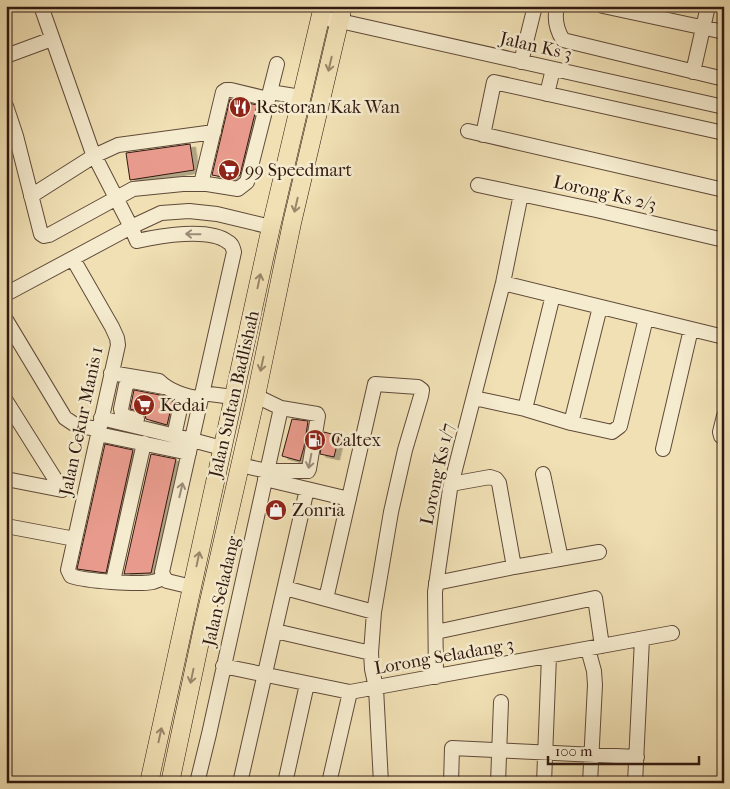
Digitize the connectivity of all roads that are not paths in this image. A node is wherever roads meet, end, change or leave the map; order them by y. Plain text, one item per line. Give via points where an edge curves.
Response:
1 (41, 6) edge
2 (535, 6) edge
3 (557, 6) edge
4 (603, 6) edge
5 (708, 6) edge
6 (322, 12) edge
7 (341, 13) edge
8 (704, 28) junction
9 (724, 32) edge
10 (52, 38) junction
11 (6, 56) edge
12 (521, 62) junction
13 (277, 64) dead end
14 (553, 69) junction
15 (693, 72) junction
16 (724, 79) edge
17 (547, 94) junction
18 (269, 96) junction
19 (301, 98) junction
20 (6, 106) edge
21 (724, 108) edge
22 (214, 132) junction
23 (468, 132) dead end
24 (724, 133) edge
25 (483, 135) junction
26 (94, 156) junction
27 (201, 184) junction
28 (478, 185) dead end
29 (724, 190) edge
30 (521, 194) junction
31 (32, 196) junction
32 (115, 198) junction
33 (131, 227) junction
34 (271, 227) junction
35 (724, 240) edge
36 (73, 259) junction
37 (503, 283) junction
38 (6, 294) edge
39 (553, 295) junction
40 (600, 307) junction
41 (646, 318) junction
42 (6, 320) edge
43 (691, 329) junction
44 (724, 337) edge
45 (111, 373) junction
46 (164, 387) junction
47 (183, 395) junction
48 (202, 396) junction
49 (256, 396) junction
50 (233, 398) junction
51 (474, 398) junction
52 (6, 401) edge
53 (281, 408) junction
54 (524, 409) junction
55 (724, 416) edge
56 (571, 423) junction
57 (100, 427) junction
58 (157, 432) junction
59 (174, 436) junction
60 (724, 437) edge
61 (144, 443) junction
62 (190, 446) junction
63 (222, 448) junction
64 (663, 448) dead end
65 (240, 465) junction
66 (543, 474) dead end
67 (266, 475) junction
68 (6, 479) edge
69 (451, 484) junction
70 (307, 489) junction
71 (62, 490) junction
72 (84, 495) junction
73 (349, 499) junction
74 (6, 526) edge
75 (74, 540) junction
76 (599, 552) dead end
77 (561, 559) junction
78 (514, 567) junction
79 (163, 574) junction
80 (113, 581) junction
81 (436, 583) junction
82 (192, 587) junction
83 (284, 588) junction
84 (326, 599) junction
85 (374, 612) junction
86 (275, 631) junction
87 (436, 632) junction
88 (672, 633) dead end
89 (642, 639) junction
90 (595, 647) junction
91 (371, 653) junction
92 (549, 656) junction
93 (223, 666) junction
94 (265, 675) junction
95 (436, 677) junction
96 (308, 684) junction
97 (376, 688) junction
98 (350, 692) junction
99 (501, 702) dead end
100 (499, 750) junction
101 (545, 753) junction
102 (592, 755) junction
103 (636, 757) junction
104 (149, 783) edge
105 (170, 783) edge
106 (197, 783) edge
107 (240, 783) edge
108 (285, 783) edge
109 (329, 783) edge
110 (381, 783) edge
111 (451, 783) edge
112 (498, 783) edge
113 (544, 783) edge
114 (590, 783) edge
115 (635, 783) edge

1 - 10 street
2 - 12 street
3 - 15 street, Jalan Ks 3 via 555,24 563,40
4 - 8 street
5 - 8 street
6 - 7 street, Jalan Ks 3
6 - 19 main road, Jalan Sultan Badlishah
7 - 12 street, Jalan Ks 3
7 -> 49 main road, Jalan Sultan Badlishah
8 - 9 street
8 - 15 street
10 - 11 street
10 - 26 street
12 - 14 street, Jalan Ks 3
13 - 18 street
14 - 17 street
14 - 21 street, Jalan Ks 3
15 - 16 street, Jalan Ks 3
17 - 24 street
17 - 25 street via 494,82
18 - 19 street
18 - 22 street via 226,90
18 - 27 street via 247,182 238,189
19 - 34 main road, Jalan Sultan Badlishah
20 - 31 street
22 - 26 street via 118,145
22 - 27 street
23 - 25 street
25 - 29 street
26 - 31 street
26 - 32 street
27 - 32 street via 133,189
28 - 30 street, Lorong Ks 2/3
30 - 35 street, Lorong Ks 2/3
30 - 37 street, Lorong Ks 1/7
31 - 32 street via 44,236
32 - 33 street
33 - 34 street via 161,213 189,211
33 - 36 street
48 -> 33 street via 234,252 231,243 193,233 137,241
50 -> 34 main road, Jalan Sultan Badlishah
36 - 38 street
36 - 45 street, Jalan Cekur Manis 1 via 117,338
37 - 39 street
37 - 51 street, Lorong Ks 1/7
39 - 40 street
39 - 54 street
40 - 41 street
40 - 56 street
41 - 43 street
41 - 56 street via 620,426 612,432
42 - 57 street via 65,418 77,426
43 - 44 street
43 - 64 street
45 - 46 street via 158,381
45 - 57 street, Jalan Cekur Manis 1
46 - 47 street
46 - 58 street via 132,380 128,382 121,409 127,417 152,422
47 - 48 street
47 - 59 street
48 - 50 street
48 - 62 street
49 - 53 street
49 - 65 main road, Jalan Sultan Badlishah
50 - 63 main road, Jalan Sultan Badlishah
51 - 54 street
51 - 69 street, Lorong Ks 1/7
52 - 71 street
53 - 67 street, Jalan Seladang
53 -> 67 street via 318,416 309,469
54 - 56 street
55 - 60 street via 720,432
57 - 58 street
57 - 61 street
57 - 72 street, Jalan Cekur Manis 1
58 - 59 street
59 - 62 street
61 - 62 street
61 - 80 street
62 - 63 street
79 -> 62 street
82 -> 63 main road, Jalan Sultan Badlishah
65 - 67 street
65 -> 105 main road, Jalan Sultan Badlishah
66 - 77 street
67 - 70 street
67 - 93 street, Jalan Seladang
68 - 71 street
69 - 78 street via 490,477 496,479
69 - 81 street, Lorong Ks 1/7
70 - 73 street
70 - 83 street
71 - 72 street
72 - 75 street, Jalan Cekur Manis 1
73 - 84 street
73 - 85 street via 375,384 418,387 422,390 421,396 391,512
74 - 75 street
75 - 80 street, Jalan Cekur Manis 1 via 68,570 71,576
76 - 77 street
77 - 78 street
78 - 81 street
79 - 80 street via 153,582
79 - 82 street via 167,581
81 - 87 street, Lorong Ks 1/7
104 -> 82 main road, Jalan Sultan Badlishah
83 - 84 street
83 - 86 street
84 - 85 street
85 - 91 street
86 - 91 street
86 - 94 street
87 - 90 street via 595,598
87 - 95 street, Lorong Ks 1/7
88 - 89 street, Lorong Seladang 3
89 - 90 street, Lorong Seladang 3
89 - 103 street
90 - 92 street, Lorong Seladang 3
90 - 102 street
91 - 97 street
92 - 95 street, Lorong Seladang 3
92 - 101 street
93 - 94 street, Lorong Seladang 3
93 - 106 street, Jalan Seladang
94 - 96 street, Lorong Seladang 3
94 - 107 street
95 - 97 street, Lorong Seladang 3
96 - 98 street, Lorong Seladang 3
96 - 108 street
97 - 98 street, Lorong Seladang 3
97 - 110 street
98 - 109 street
99 - 100 street
100 - 101 street
100 - 111 street via 452,748
100 - 112 street
101 - 102 street
101 - 113 street
102 - 103 street
102 - 114 street
103 - 115 street

